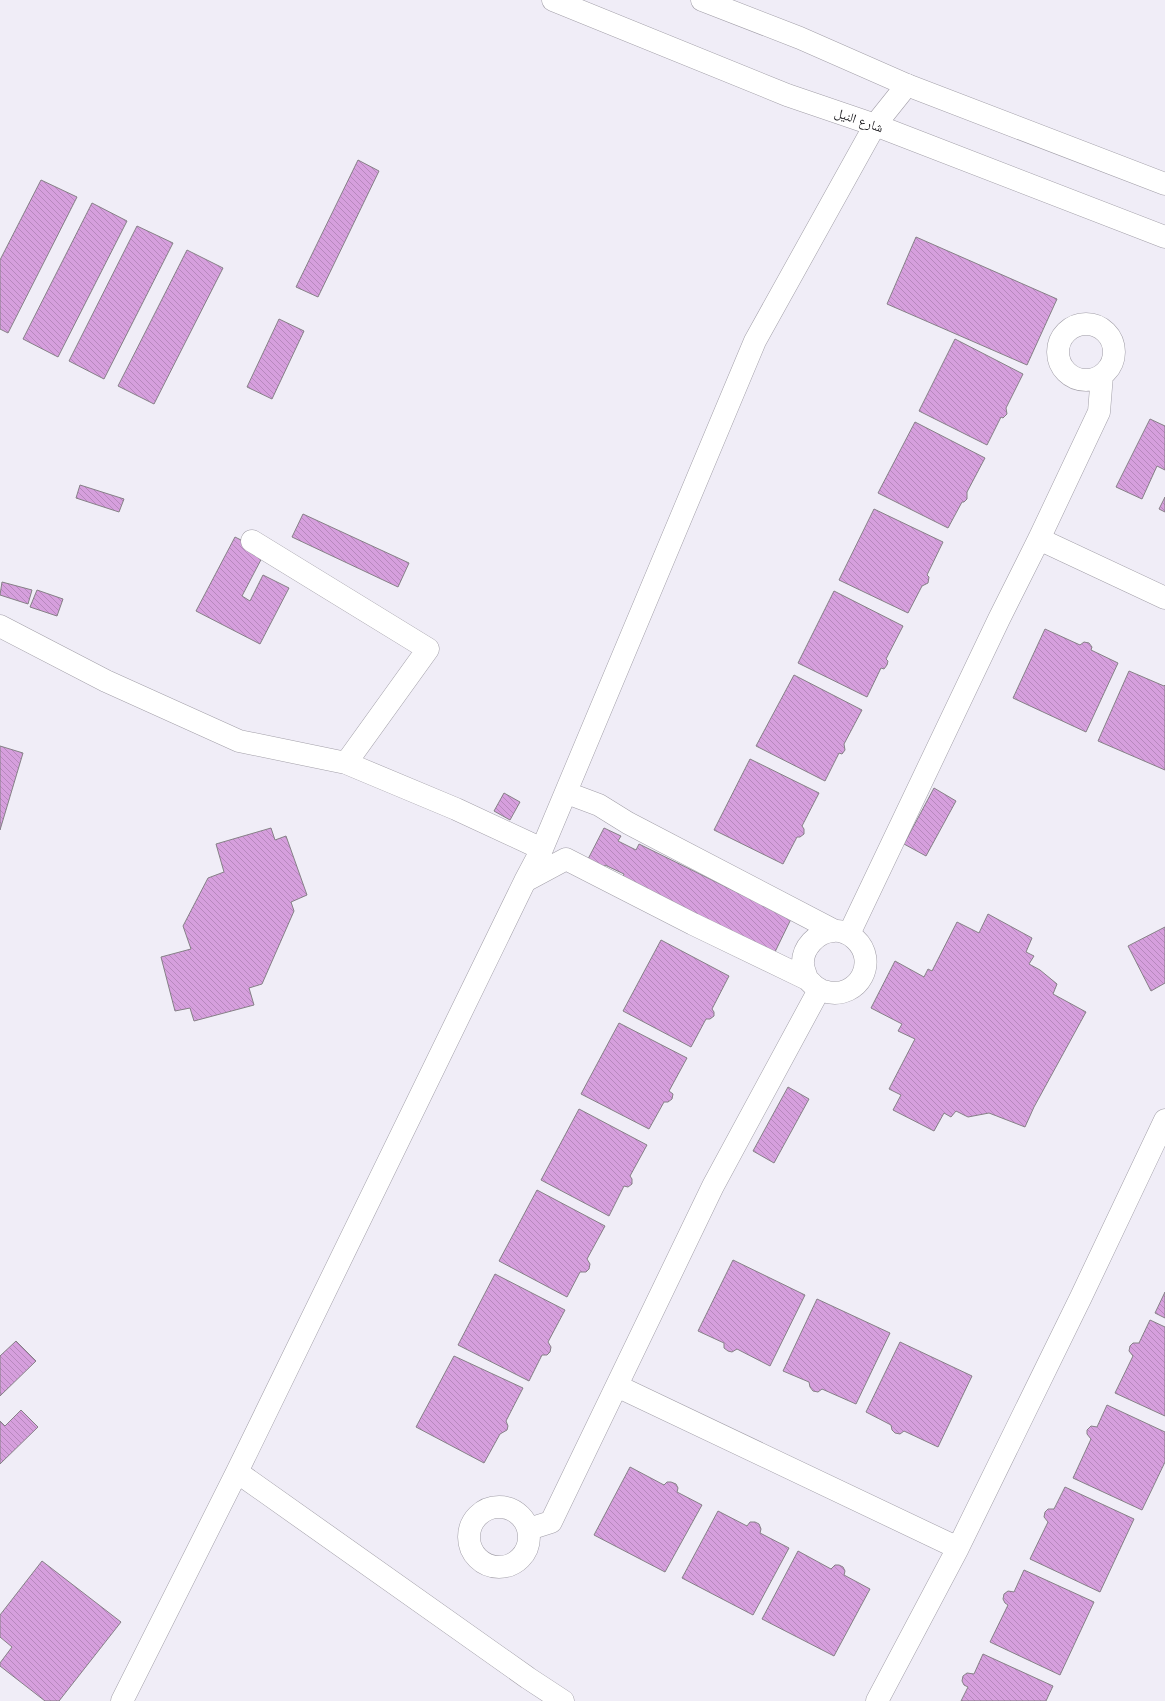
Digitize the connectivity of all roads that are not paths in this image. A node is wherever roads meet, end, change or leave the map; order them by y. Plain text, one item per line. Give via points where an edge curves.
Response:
1 (553, 0) edge
2 (702, 0) edge
3 (907, 85) junction
4 (875, 126) junction
5 (1165, 184) edge
6 (1165, 237) edge
7 (1102, 375) dead end
8 (1039, 539) junction
9 (252, 541) dead end
10 (1165, 598) edge
11 (0, 626) edge
12 (346, 763) junction
13 (567, 792) junction
14 (542, 849) junction
15 (524, 880) junction
16 (841, 932) junction
17 (813, 984) junction
18 (1165, 1120) edge
19 (617, 1386) junction
20 (237, 1472) junction
21 (528, 1528) dead end
22 (958, 1548) junction
23 (122, 1701) edge
24 (563, 1701) edge
25 (877, 1701) edge

1 - 4 street, شارع النيل via 787,95
2 - 3 street via 800,38
3 - 4 street
3 - 5 street
4 - 6 street, شارع النيل
4 - 13 street via 755,341
7 - 8 street via 1099,412
8 - 10 street
8 - 16 street
9 - 12 street via 428,649
11 - 12 street via 106,681 239,740
12 - 14 street
13 - 14 street
13 - 16 street via 599,805 628,823
14 - 15 street
15 - 17 street via 566,859
15 - 20 street
16 - 17 street via 818,936 806,947 803,963
16 - 17 street via 862,945 866,961 863,977 851,989 836,994
17 - 19 street
18 - 22 street
19 - 21 street via 551,1522
19 - 22 street
20 - 23 street
20 - 24 street
22 - 25 street

